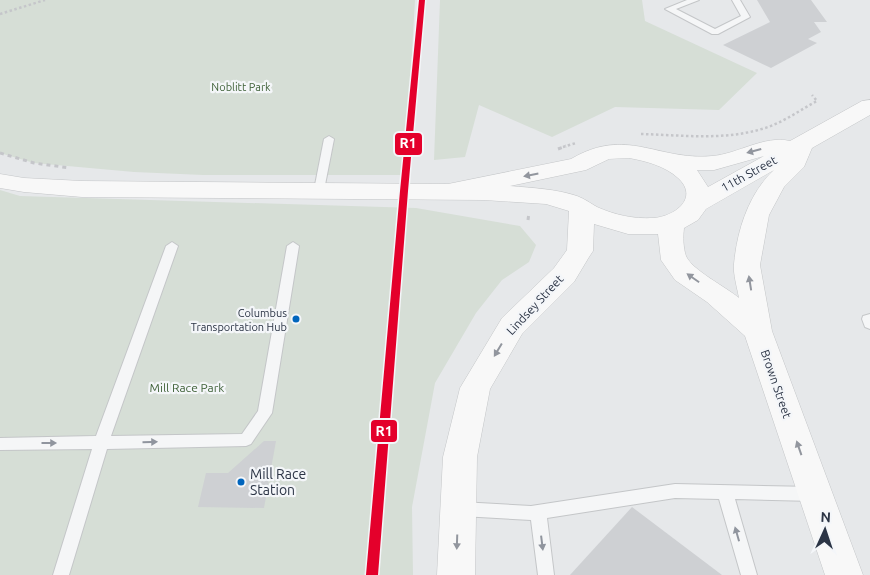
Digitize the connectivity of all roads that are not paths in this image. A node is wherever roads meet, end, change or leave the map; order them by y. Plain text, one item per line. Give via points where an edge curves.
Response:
1 (695, 0) edge
2 (736, 0) edge
3 (870, 106) edge
4 (329, 139) dead end
5 (802, 145) junction
6 (578, 154) junction
7 (671, 162) junction
8 (0, 180) edge
9 (319, 190) junction
10 (449, 191) junction
11 (696, 204) junction
12 (579, 207) junction
13 (672, 224) junction
14 (172, 246) dead end
15 (293, 246) dead end
16 (580, 251) junction
17 (870, 319) edge
18 (870, 324) edge
19 (758, 331) junction
20 (101, 443) junction
21 (0, 444) edge
22 (725, 492) junction
23 (815, 494) junction
24 (458, 509) junction
25 (538, 512) junction
26 (61, 575) edge
27 (456, 575) edge
28 (546, 575) edge
29 (749, 575) edge
30 (844, 575) edge

1 - 2 lane via 669,10 715,32 746,17
3 - 5 main road, 11th Street
4 - 9 lane
5 -> 7 main road, 11th Street via 758,150 714,163
5 - 11 main road, 11th Street
19 -> 5 main road via 747,265 756,215 774,183 796,162
6 - 7 main road via 595,155 620,150 646,153
6 -> 10 main road
6 - 12 main road via 572,178
7 - 11 main road via 688,174 697,189
8 - 9 main road via 82,189
9 - 10 main road
10 - 12 main road via 530,195
10 - 16 main road via 530,206 555,215 568,225
11 - 13 main road, 11th Street via 688,216
12 - 13 main road via 607,221 640,228
12 - 16 main road
19 -> 13 main road, Brown Street via 674,260 670,242
14 - 20 lane
20 -> 15 lane via 246,440 265,413
16 -> 24 main road, Lindsey Street via 564,274 512,326 475,388 460,457
17 - 18 lane
23 -> 19 main road, Brown Street
21 -> 20 lane
20 - 26 lane
22 - 23 lane
22 - 25 lane via 675,492
29 -> 22 lane
23 - 30 main road, Brown Street
24 - 25 lane
24 -> 27 main road, Lindsey Street
25 -> 28 lane

